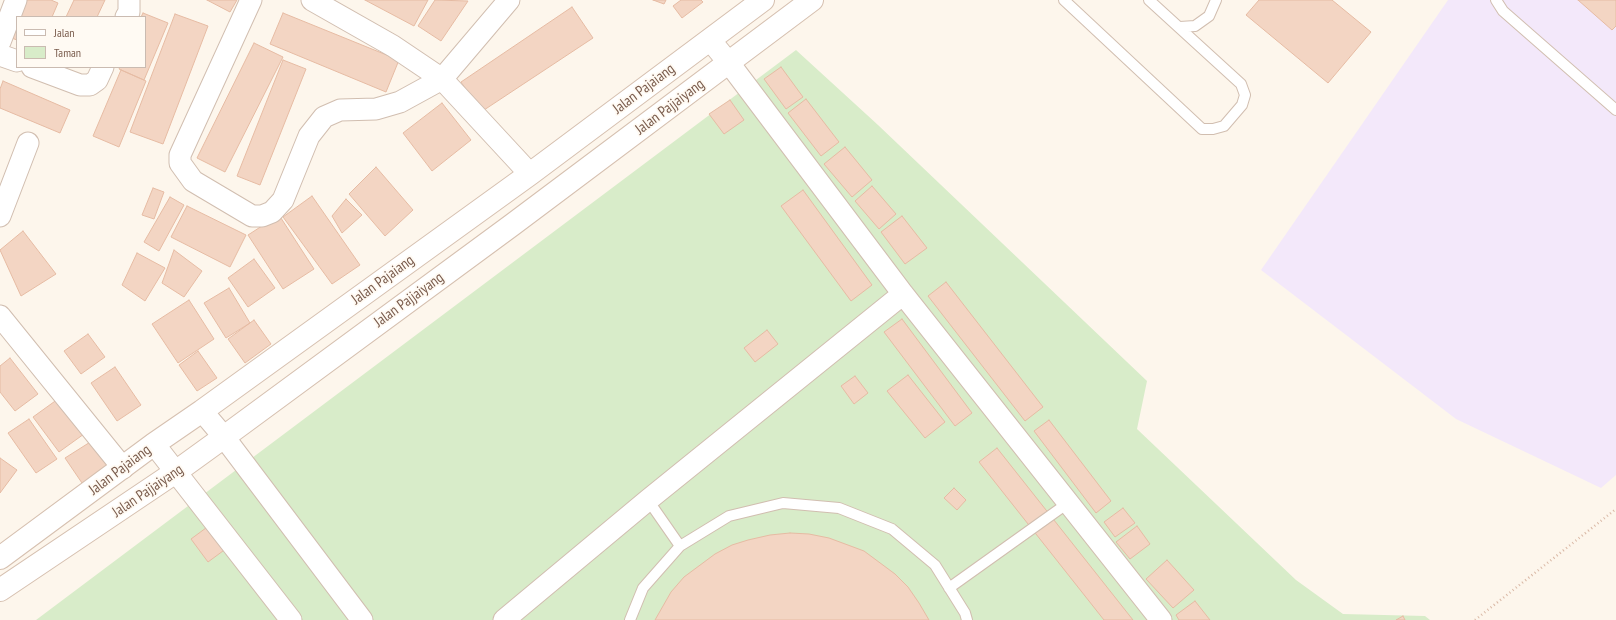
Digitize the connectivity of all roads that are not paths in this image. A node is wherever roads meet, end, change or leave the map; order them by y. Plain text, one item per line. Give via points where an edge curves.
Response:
1 (16, 0) edge
2 (129, 0) edge
3 (251, 0) edge
4 (312, 0) edge
5 (509, 0) edge
6 (763, 0) edge
7 (812, 0) edge
8 (1064, 0) edge
9 (1149, 0) edge
10 (1216, 0) edge
11 (1496, 0) edge
12 (127, 16) edge
13 (1180, 27) junction
14 (710, 40) junction
15 (0, 42) edge
16 (0, 55) edge
17 (16, 61) edge
18 (729, 63) junction
19 (35, 68) edge
20 (103, 68) edge
21 (442, 79) junction
22 (1616, 110) edge
23 (28, 143) dead end
24 (530, 174) junction
25 (0, 216) edge
26 (904, 294) junction
27 (0, 316) edge
28 (202, 411) junction
29 (224, 437) junction
30 (154, 444) junction
31 (123, 468) junction
32 (176, 471) junction
33 (648, 500) junction
34 (1068, 503) junction
35 (680, 546) junction
36 (0, 558) edge
37 (949, 588) junction
38 (0, 590) edge
39 (291, 620) edge
40 (362, 620) edge
41 (504, 620) edge
42 (630, 620) edge
43 (966, 620) edge
44 (1161, 620) edge

1 - 15 street
2 - 12 street
3 - 21 street via 180,155 180,163 193,181 252,216 272,212 283,200 309,136 324,117 340,110 376,109 400,102
4 - 21 street via 393,46
5 - 21 street
6 - 14 main road, Jalan Pajaiang
7 - 18 main road, Jalan Pajjaiyang
8 - 13 lane via 1202,129 1224,126 1242,104 1245,95 1241,84
9 - 13 lane
10 - 13 lane via 1209,16 1195,26
11 - 22 lane via 1503,11
14 - 18 street
14 - 24 main road, Jalan Pajaiang
16 - 17 street
18 - 26 street
18 - 29 main road, Jalan Pajjaiyang
19 - 20 street via 80,85 90,85 97,80
21 - 24 street
23 - 25 street
24 - 28 main road, Jalan Pajaiang
26 - 33 street
26 - 34 street
27 - 31 street
28 - 29 street
28 - 30 main road, Jalan Pajaiang
29 - 32 main road, Jalan Pajjaiyang
29 - 40 street
30 - 31 main road, Jalan Pajaiang
30 - 32 street
31 - 36 main road, Jalan Pajaiang
32 - 38 main road, Jalan Pajjaiyang
32 - 39 street
33 - 35 lane
33 - 41 street
34 - 37 lane
34 - 44 street
35 - 37 lane via 729,516 783,504 840,508 892,529 935,565
35 - 42 lane via 643,588
37 - 43 lane via 965,613

